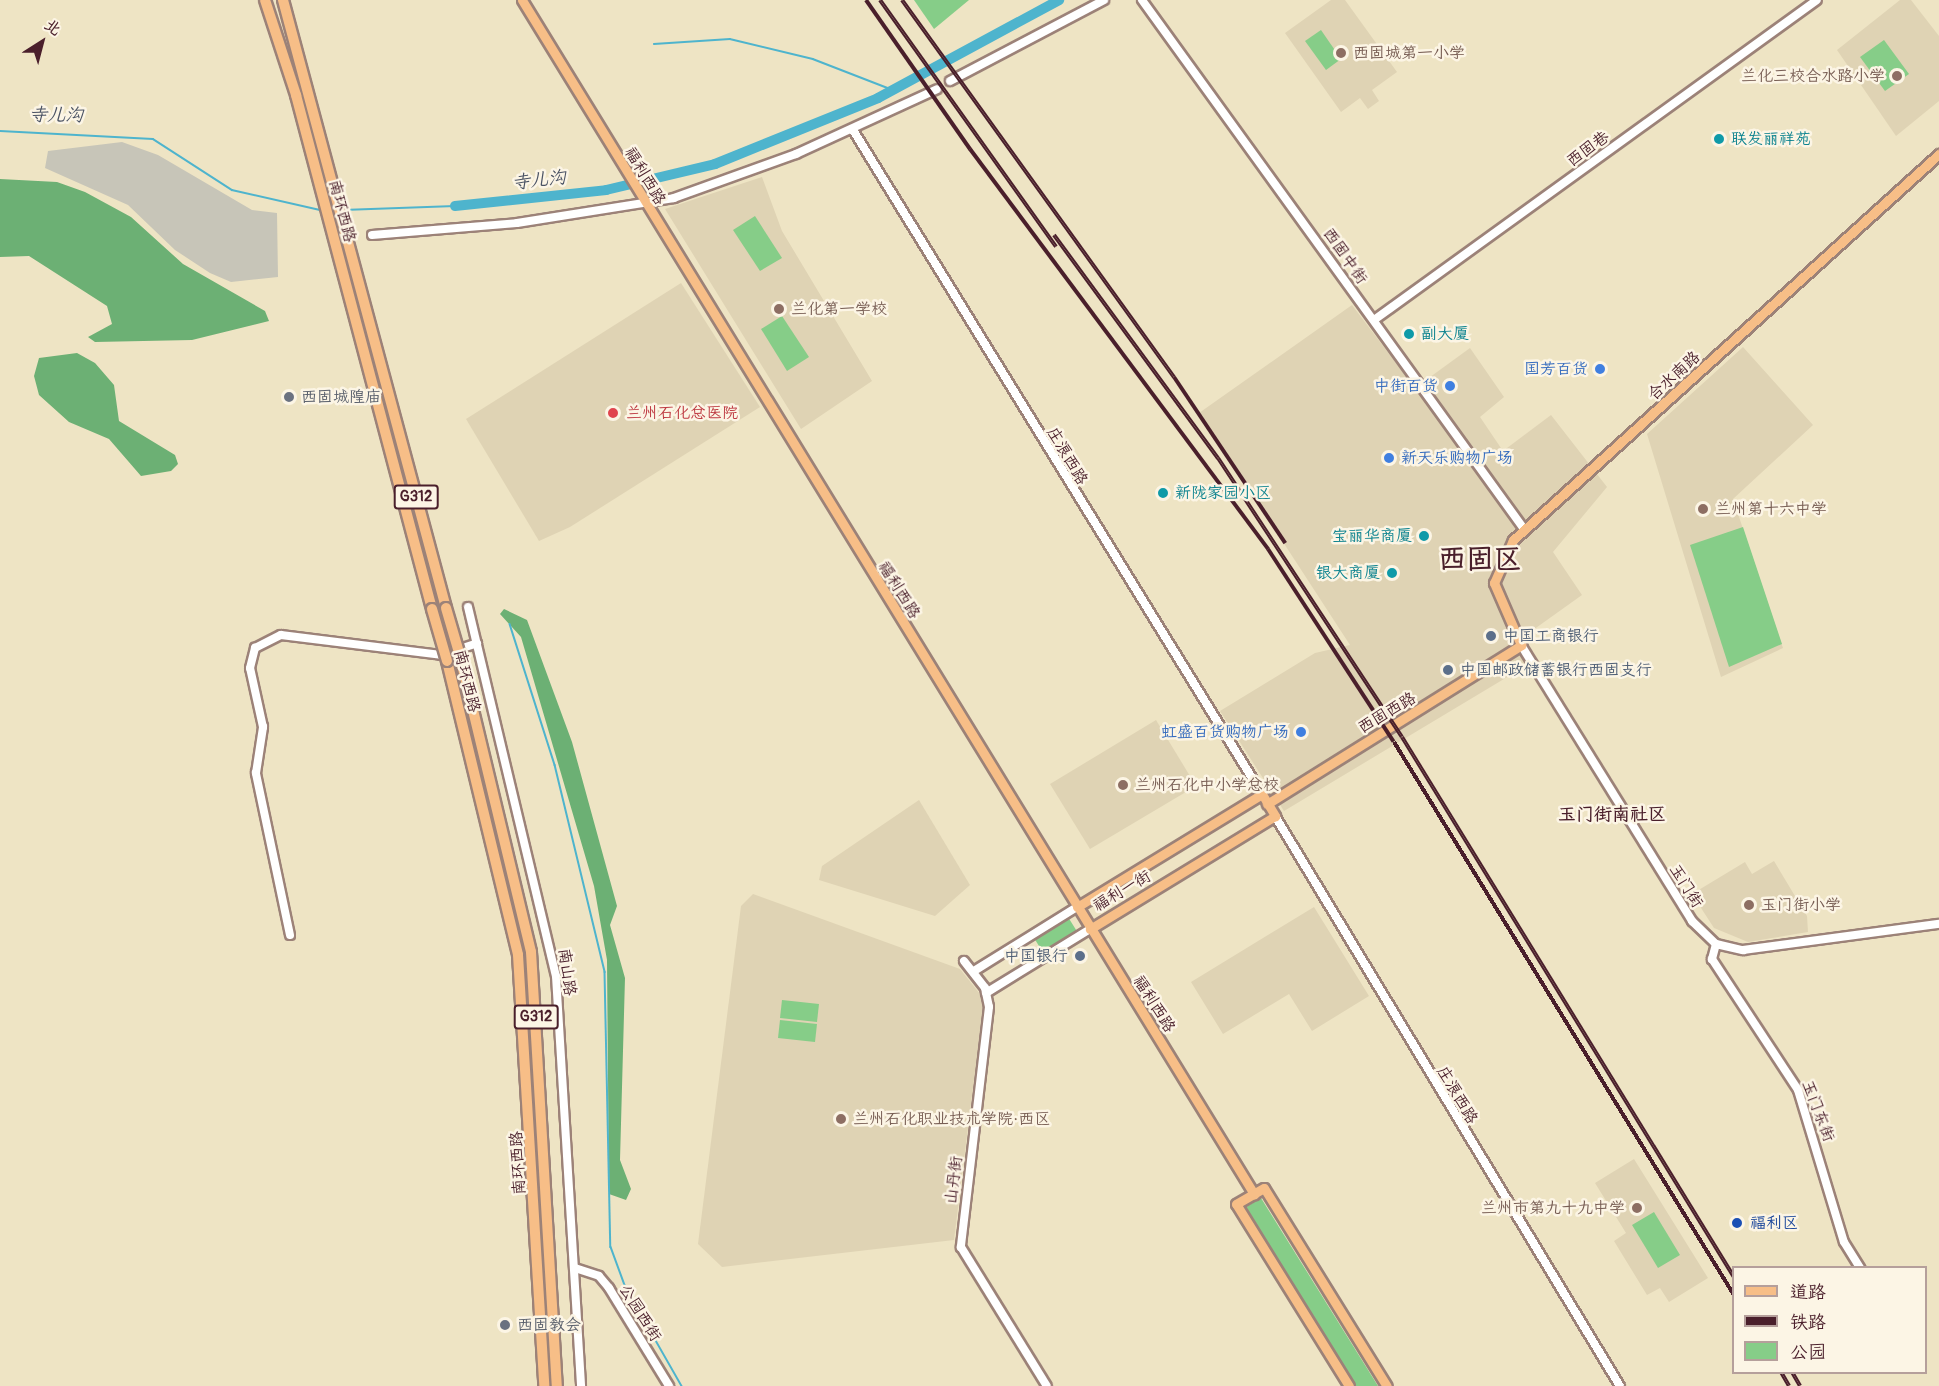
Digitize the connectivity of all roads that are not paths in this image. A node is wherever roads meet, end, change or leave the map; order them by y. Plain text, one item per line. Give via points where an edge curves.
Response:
1 (265, 0) edge
2 (283, 0) edge
3 (522, 0) edge
4 (1104, 0) edge
5 (1142, 0) edge
6 (1817, 0) edge
7 (950, 81) dead end
8 (937, 88) dead end
9 (853, 130) junction
10 (1939, 154) edge
11 (643, 202) junction
12 (372, 235) dead end
13 (1374, 320) junction
14 (1524, 529) junction
15 (468, 607) dead end
16 (476, 639) junction
17 (1521, 645) junction
18 (1262, 794) junction
19 (1267, 804) junction
20 (1275, 816) junction
21 (1077, 907) junction
22 (1939, 924) edge
23 (1090, 928) junction
24 (290, 935) dead end
25 (1716, 944) junction
26 (964, 961) dead end
27 (974, 971) junction
28 (986, 993) junction
29 (1254, 1194) junction
30 (1859, 1266) edge
31 (575, 1268) junction
32 (544, 1386) edge
33 (557, 1386) edge
34 (581, 1386) edge
35 (669, 1386) edge
36 (1047, 1386) edge
37 (1349, 1386) edge
38 (1387, 1386) edge
39 (1620, 1386) edge

1 - 32 highway, 南环西路 / G312, bridge via 302,116 447,661 518,955
2 - 33 highway, 南环西路 / G312, bridge via 460,656 531,952
3 - 11 main road, 福利西路
4 - 7 street
5 - 13 street, 西固中街
6 - 13 street, 西固巷
8 - 9 street
9 - 11 street via 733,179
9 - 18 street, 庄浪西路
10 - 14 main road, 合水南路
11 - 12 street via 478,228
11 - 21 main road, 福利西路
13 - 14 street, 西固中街
14 - 17 main road, 合水南路 via 1501,557 1494,583
15 - 16 street, 南山路
16 - 24 street via 441,655 281,635 255,648 249,668 263,727 256,773
16 - 31 street, 南山路 via 556,976
17 - 19 main road, 西固西路
17 - 25 street, 玉门街 via 1692,921
18 - 19 main road
18 - 21 main road, 福利一街
19 - 20 main road
20 - 23 main road, 福利一街
20 - 39 street, 庄浪西路
21 - 23 main road, 福利西路
21 - 27 street, 福利一街
22 - 25 street via 1743,950
23 - 28 street, 福利一街
23 - 29 main road, 福利西路
25 - 30 street, 玉门东街 via 1712,959 1798,1090 1844,1242
26 - 27 street, 山丹街
27 - 28 street, 山丹街
28 - 36 street, 山丹街 via 989,1006 961,1247
29 - 37 main road via 1236,1204
29 - 38 main road via 1264,1188
31 - 34 street, 南山路
31 - 35 street, 公园西街 via 599,1276 609,1288

